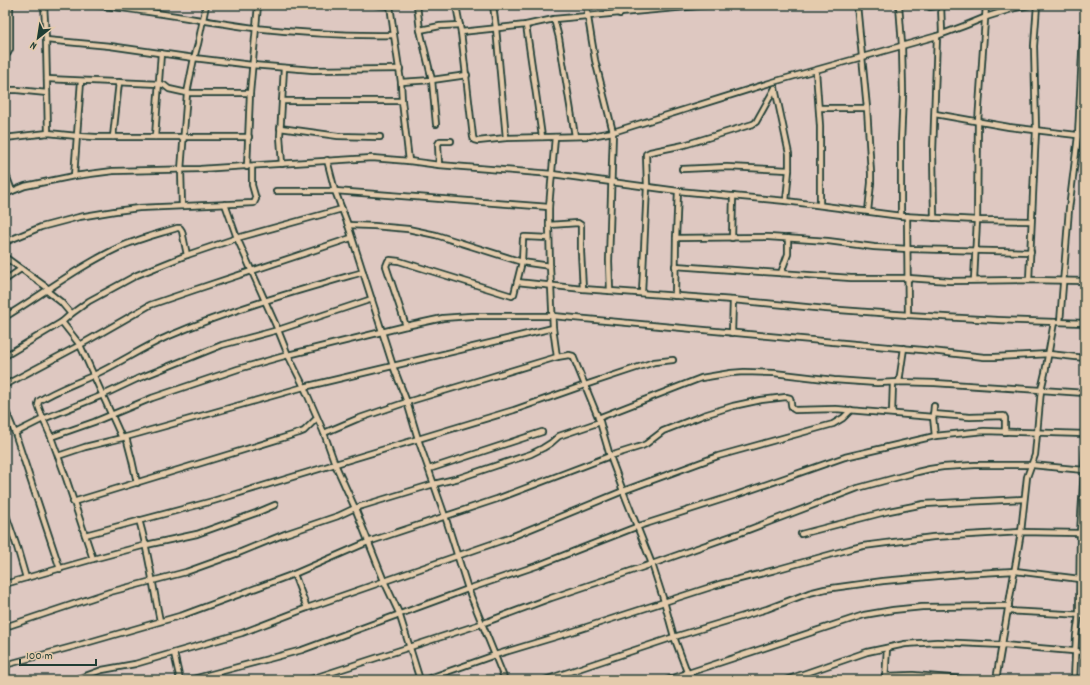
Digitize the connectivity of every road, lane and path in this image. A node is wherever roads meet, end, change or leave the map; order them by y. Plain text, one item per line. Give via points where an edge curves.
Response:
1 (10, 5) edge
2 (44, 5) edge
3 (94, 5) edge
4 (206, 5) edge
5 (258, 5) edge
6 (377, 5) edge
7 (390, 5) edge
8 (417, 5) edge
9 (456, 5) edge
10 (492, 5) edge
11 (586, 5) edge
12 (619, 5) edge
13 (709, 5) edge
14 (857, 5) edge
15 (899, 5) edge
16 (942, 5) edge
17 (986, 5) edge
18 (1030, 5) edge
19 (1037, 5) edge
20 (666, 7) edge
21 (930, 7) dead end
22 (620, 14) junction
23 (588, 16) junction
24 (986, 17) junction
25 (554, 19) junction
26 (202, 20) junction
27 (460, 25) junction
28 (526, 25) junction
29 (256, 28) junction
30 (496, 28) junction
31 (420, 30) junction
32 (461, 32) junction
33 (1083, 33) dead end
34 (939, 34) junction
35 (394, 35) junction
36 (46, 40) junction
37 (902, 45) junction
38 (161, 53) junction
39 (5, 56) edge
40 (861, 57) junction
41 (194, 58) junction
42 (252, 65) junction
43 (284, 68) junction
44 (400, 69) junction
45 (816, 71) junction
46 (467, 75) junction
47 (47, 79) junction
48 (432, 80) junction
49 (81, 81) junction
50 (119, 82) junction
51 (401, 82) junction
52 (773, 82) junction
53 (159, 84) junction
54 (1082, 84) edge
55 (775, 88) junction
56 (5, 90) edge
57 (47, 93) junction
58 (187, 93) junction
59 (250, 93) junction
60 (282, 100) junction
61 (402, 101) junction
62 (819, 108) junction
63 (866, 108) junction
64 (935, 114) junction
65 (978, 122) junction
66 (436, 124) dead end
67 (280, 128) junction
68 (1036, 130) junction
69 (613, 132) junction
70 (48, 133) junction
71 (77, 136) junction
72 (576, 136) junction
73 (1078, 136) junction
74 (1085, 136) edge
75 (113, 137) junction
76 (155, 137) junction
77 (184, 137) junction
78 (249, 137) junction
79 (380, 137) dead end
80 (542, 137) junction
81 (555, 137) junction
82 (5, 138) edge
83 (506, 138) junction
84 (451, 141) dead end
85 (327, 160) junction
86 (409, 161) junction
87 (282, 164) junction
88 (438, 165) junction
89 (249, 167) junction
90 (682, 169) dead end
91 (181, 170) junction
92 (789, 170) junction
93 (5, 172) edge
94 (552, 174) junction
95 (74, 176) junction
96 (612, 182) junction
97 (647, 186) junction
98 (12, 191) junction
99 (276, 191) dead end
100 (335, 191) junction
101 (678, 191) junction
102 (5, 194) edge
103 (733, 196) junction
104 (786, 201) junction
105 (225, 204) junction
106 (820, 205) junction
107 (182, 206) junction
108 (549, 207) junction
109 (342, 209) junction
110 (868, 211) junction
111 (901, 216) junction
112 (908, 216) junction
113 (934, 218) junction
114 (977, 220) junction
115 (1032, 221) junction
116 (348, 225) junction
117 (549, 225) junction
118 (237, 238) junction
119 (352, 238) junction
120 (549, 238) junction
121 (676, 238) junction
122 (732, 238) junction
123 (788, 238) junction
124 (5, 242) edge
125 (908, 249) junction
126 (976, 251) junction
127 (1031, 252) junction
128 (187, 255) junction
129 (5, 257) edge
130 (522, 262) junction
131 (550, 266) junction
132 (676, 266) junction
133 (21, 269) junction
134 (251, 270) junction
135 (363, 272) junction
136 (781, 273) junction
137 (908, 278) junction
138 (5, 280) edge
139 (974, 280) junction
140 (1029, 280) junction
141 (1063, 280) junction
142 (1085, 281) edge
143 (517, 282) junction
144 (551, 285) junction
145 (583, 289) junction
146 (48, 290) junction
147 (610, 291) junction
148 (642, 293) junction
149 (675, 296) junction
150 (372, 299) junction
151 (265, 300) junction
152 (733, 300) junction
153 (71, 314) junction
154 (908, 315) junction
155 (553, 316) junction
156 (5, 317) edge
157 (62, 322) junction
158 (1054, 322) junction
159 (1060, 322) junction
160 (1085, 322) edge
161 (406, 326) junction
162 (553, 328) junction
163 (278, 330) junction
164 (383, 332) junction
165 (732, 332) junction
166 (80, 345) junction
167 (904, 348) junction
168 (1049, 354) junction
169 (288, 355) junction
170 (5, 356) edge
171 (557, 357) junction
172 (1085, 358) edge
173 (673, 360) dead end
174 (393, 366) junction
175 (94, 375) junction
176 (899, 382) junction
177 (894, 383) junction
178 (5, 385) edge
179 (585, 385) junction
180 (304, 387) junction
181 (1041, 390) junction
182 (1085, 394) edge
183 (103, 395) junction
184 (407, 402) junction
185 (934, 406) dead end
186 (5, 409) edge
187 (851, 410) junction
188 (892, 413) junction
189 (112, 414) junction
190 (933, 416) junction
191 (317, 418) junction
192 (43, 420) junction
193 (599, 420) junction
194 (542, 432) dead end
195 (1005, 432) junction
196 (1037, 432) junction
197 (15, 433) junction
198 (324, 433) junction
199 (1085, 434) edge
200 (935, 436) junction
201 (50, 437) junction
202 (124, 438) junction
203 (418, 439) junction
204 (1085, 452) edge
205 (58, 456) junction
206 (610, 456) junction
207 (335, 464) junction
208 (1032, 464) junction
209 (429, 469) junction
210 (1084, 470) junction
211 (137, 483) junction
212 (434, 484) junction
213 (623, 491) junction
214 (1024, 499) junction
215 (73, 502) junction
216 (275, 505) dead end
217 (355, 508) junction
218 (5, 512) edge
219 (445, 516) junction
220 (139, 520) junction
221 (636, 527) junction
222 (1021, 532) junction
223 (1080, 533) junction
224 (801, 534) dead end
225 (85, 535) junction
226 (368, 542) junction
227 (146, 545) junction
228 (1083, 546) edge
229 (457, 556) junction
230 (93, 559) junction
231 (652, 564) junction
232 (60, 569) junction
233 (1015, 571) junction
234 (150, 573) junction
235 (294, 574) junction
236 (26, 578) junction
237 (1080, 579) junction
238 (152, 580) junction
239 (384, 581) junction
240 (145, 582) junction
241 (5, 584) edge
242 (468, 589) junction
243 (664, 602) junction
244 (307, 608) junction
245 (1009, 609) junction
246 (399, 613) junction
247 (1079, 614) junction
248 (1085, 614) edge
249 (160, 622) junction
250 (481, 624) junction
251 (5, 627) edge
252 (674, 637) junction
253 (1002, 645) junction
254 (410, 647) junction
255 (887, 648) junction
256 (1076, 651) junction
257 (1085, 652) edge
258 (174, 653) junction
259 (495, 655) junction
260 (5, 665) edge
261 (687, 673) junction
262 (885, 678) edge
263 (74, 680) edge
264 (180, 680) edge
265 (189, 680) edge
266 (308, 680) edge
267 (420, 680) edge
268 (424, 680) edge
269 (505, 680) edge
270 (545, 680) edge
271 (667, 680) edge
272 (690, 680) edge
273 (786, 680) edge
274 (975, 680) edge
275 (996, 680) edge
276 (1074, 680) edge

1 - 39 street via 10,49
2 - 36 street
3 - 26 street
4 - 26 street
5 - 29 street
6 - 7 street
7 - 35 street
8 - 31 street
9 - 27 street
10 - 30 street
11 - 23 street
12 - 22 street
13 - 20 street
14 - 40 street
15 - 37 street
16 - 21 street
16 - 34 street
17 - 24 street
18 - 24 street
19 - 68 street via 1034,46
20 - 22 street
22 - 23 street
23 - 25 street
23 - 69 street via 595,60
24 - 34 street
24 - 65 street
25 - 28 street
25 - 72 street
26 - 29 street
26 - 41 street
27 - 31 street
27 - 32 street
28 - 30 street
28 - 80 street
29 - 35 street via 358,36
29 - 42 street
30 - 32 street
30 - 83 street
31 - 48 street
32 - 46 street
33 - 54 street
34 - 37 street
34 - 64 street
35 - 44 street
36 - 38 street
36 - 47 street
37 - 40 street
37 - 111 street
38 - 41 street
38 - 53 street
40 - 45 street
40 - 63 street
41 - 42 street
41 - 58 street
42 - 43 street
42 - 59 street
43 - 44 street
43 - 60 street
44 - 51 street
45 - 52 street
45 - 62 street
46 - 48 street
46 - 83 street via 473,139 478,141
47 - 49 street
47 - 57 street
48 - 51 street
48 - 66 street
49 - 50 street
49 - 71 street
50 - 53 street
50 - 75 street
51 - 61 street
52 - 55 street
52 - 69 street
53 - 58 street
53 - 76 street
54 - 73 street
55 - 92 street via 789,154
55 - 97 street via 756,122 646,154
56 - 57 street
57 - 70 street
58 - 59 street
58 - 77 street
59 - 78 street
60 - 61 street
60 - 67 street
61 - 86 street
62 - 63 street
62 - 106 street
63 - 110 street via 871,173
64 - 65 street
64 - 113 street
65 - 68 street
65 - 114 street
67 - 79 street via 333,136
67 - 87 street
68 - 73 street
68 - 115 street
69 - 72 street
69 - 96 street
70 - 71 street
70 - 82 street
71 - 75 street
71 - 95 street
72 - 81 street
73 - 74 street
73 - 141 street
75 - 76 street
76 - 77 street
77 - 78 street
77 - 91 street
78 - 89 street
80 - 81 street
80 - 83 street
81 - 94 street
84 - 88 street via 440,141 438,144
85 - 86 street via 372,158
85 - 87 street
85 - 100 street
86 - 88 street
87 - 89 street
88 - 94 street
89 - 91 street
89 - 105 street via 256,202
90 - 92 street via 727,167
91 - 95 street via 113,171
91 - 107 street
92 - 104 street
93 - 98 street
94 - 96 street
94 - 108 street
95 - 98 street
96 - 97 street
96 - 147 street
97 - 101 street
97 - 148 street
98 - 102 street
99 - 100 street
100 - 108 street
100 - 109 street
101 - 103 street
101 - 121 street
103 - 104 street
103 - 122 street
104 - 106 street
105 - 107 street
105 - 118 street
106 - 110 street
107 - 124 street via 139,208 78,217 41,227
108 - 117 street
109 - 116 street
109 - 118 street
110 - 111 street
111 - 112 street
112 - 113 street
112 - 125 street
113 - 114 street
114 - 115 street
114 - 126 street
115 - 127 street
116 - 119 street
116 - 130 street via 429,233
117 - 120 street
117 - 145 street via 581,225
118 - 128 street
118 - 134 street
119 - 134 street
119 - 135 street
120 - 130 street via 524,237
120 - 131 street
121 - 122 street
121 - 132 street
122 - 123 street
123 - 125 street
123 - 136 street via 788,254
125 - 126 street
125 - 137 street
126 - 127 street
126 - 139 street
127 - 140 street
128 - 146 street via 182,231 177,228 118,248
128 - 153 street via 137,275 89,301
129 - 133 street
130 - 131 street
130 - 143 street
131 - 144 street
132 - 136 street
132 - 149 street
133 - 138 street
133 - 146 street
134 - 151 street
134 - 166 street via 150,305
135 - 150 street
135 - 151 street
136 - 137 street via 851,278
137 - 139 street
137 - 154 street
139 - 140 street
140 - 141 street
141 - 142 street
141 - 159 street
143 - 144 street
143 - 161 street via 512,296 390,260 386,266
144 - 145 street
144 - 155 street
145 - 147 street
146 - 153 street
146 - 156 street
147 - 148 street
148 - 149 street
149 - 152 street
150 - 163 street
150 - 164 street
151 - 163 street
151 - 175 street via 168,336
152 - 154 street
152 - 165 street
153 - 157 street
154 - 158 street
155 - 161 street via 471,316 443,318
155 - 162 street
155 - 165 street
157 - 166 street
157 - 170 street
158 - 159 street
158 - 168 street
159 - 160 street
161 - 164 street
162 - 171 street
162 - 174 street
163 - 169 street
163 - 183 street via 222,345
164 - 169 street
164 - 174 street
165 - 167 street
166 - 175 street
166 - 178 street
167 - 168 street via 995,357
167 - 176 street
168 - 172 street
168 - 181 street
169 - 180 street
169 - 189 street via 172,391
171 - 179 street via 573,356
171 - 184 street
173 - 179 street via 654,362
174 - 180 street
174 - 184 street
175 - 183 street
175 - 192 street via 39,401
176 - 177 street
176 - 181 street
177 - 188 street
177 - 193 street via 731,373 702,378
179 - 193 street
179 - 203 street
180 - 191 street
180 - 202 street
181 - 182 street
181 - 196 street
183 - 189 street
183 - 192 street
184 - 198 street
184 - 203 street
185 - 190 street
186 - 197 street
187 - 188 street
187 - 206 street via 795,410 792,409 791,399 788,397 761,400 733,406 680,424 659,433 642,446
187 - 213 street via 833,424 718,456
188 - 190 street
189 - 201 street
189 - 202 street
190 - 195 street via 1004,416
190 - 200 street
191 - 198 street
191 - 211 street via 299,433
192 - 197 street
192 - 201 street
193 - 206 street
193 - 212 street via 558,436 539,451
194 - 209 street
195 - 196 street
195 - 200 street via 984,431
196 - 199 street
196 - 208 street
197 - 232 street
198 - 207 street
200 - 221 street via 845,457
201 - 205 street
202 - 205 street
202 - 211 street
203 - 207 street
203 - 209 street
204 - 210 street
205 - 215 street
206 - 213 street
206 - 219 street
207 - 217 street
207 - 220 street via 206,503
208 - 210 street
208 - 214 street
208 - 231 street via 943,467 917,472 858,488
209 - 212 street
210 - 223 street
211 - 215 street
212 - 217 street
212 - 219 street
213 - 221 street
213 - 229 street via 506,539
214 - 222 street
214 - 224 street via 924,504 889,510
215 - 225 street
216 - 227 street via 212,530
217 - 226 street
217 - 238 street via 186,572
218 - 236 street
219 - 226 street
219 - 229 street
220 - 225 street
220 - 227 street
221 - 231 street
221 - 242 street via 539,565
222 - 223 street
222 - 233 street
222 - 243 street via 933,537 863,546 720,584
223 - 228 street
225 - 230 street
226 - 235 street
226 - 239 street
227 - 230 street
227 - 234 street
228 - 237 street
229 - 239 street
229 - 242 street
230 - 232 street
231 - 243 street
231 - 250 street
232 - 236 street
233 - 237 street
233 - 245 street
233 - 252 street via 883,581 825,589
234 - 238 street
234 - 240 street
235 - 244 street
235 - 249 street
236 - 241 street
237 - 247 street
238 - 240 street
238 - 249 street
239 - 244 street
239 - 246 street
240 - 251 street
242 - 246 street
242 - 250 street
243 - 252 street
243 - 259 street
244 - 258 street via 242,633
245 - 247 street
245 - 253 street
245 - 261 street via 922,607 864,615
246 - 254 street
246 - 265 street via 302,650
247 - 248 street
247 - 256 street
249 - 260 street
250 - 254 street
250 - 259 street
252 - 261 street
252 - 270 street
253 - 255 street via 937,642
253 - 256 street
253 - 275 street
254 - 266 street
254 - 267 street
255 - 262 street
255 - 273 street via 867,652
256 - 257 street
256 - 276 street
258 - 263 street via 102,670
258 - 264 street
259 - 268 street
259 - 269 street
261 - 271 street
261 - 272 street
262 - 274 street via 913,675

